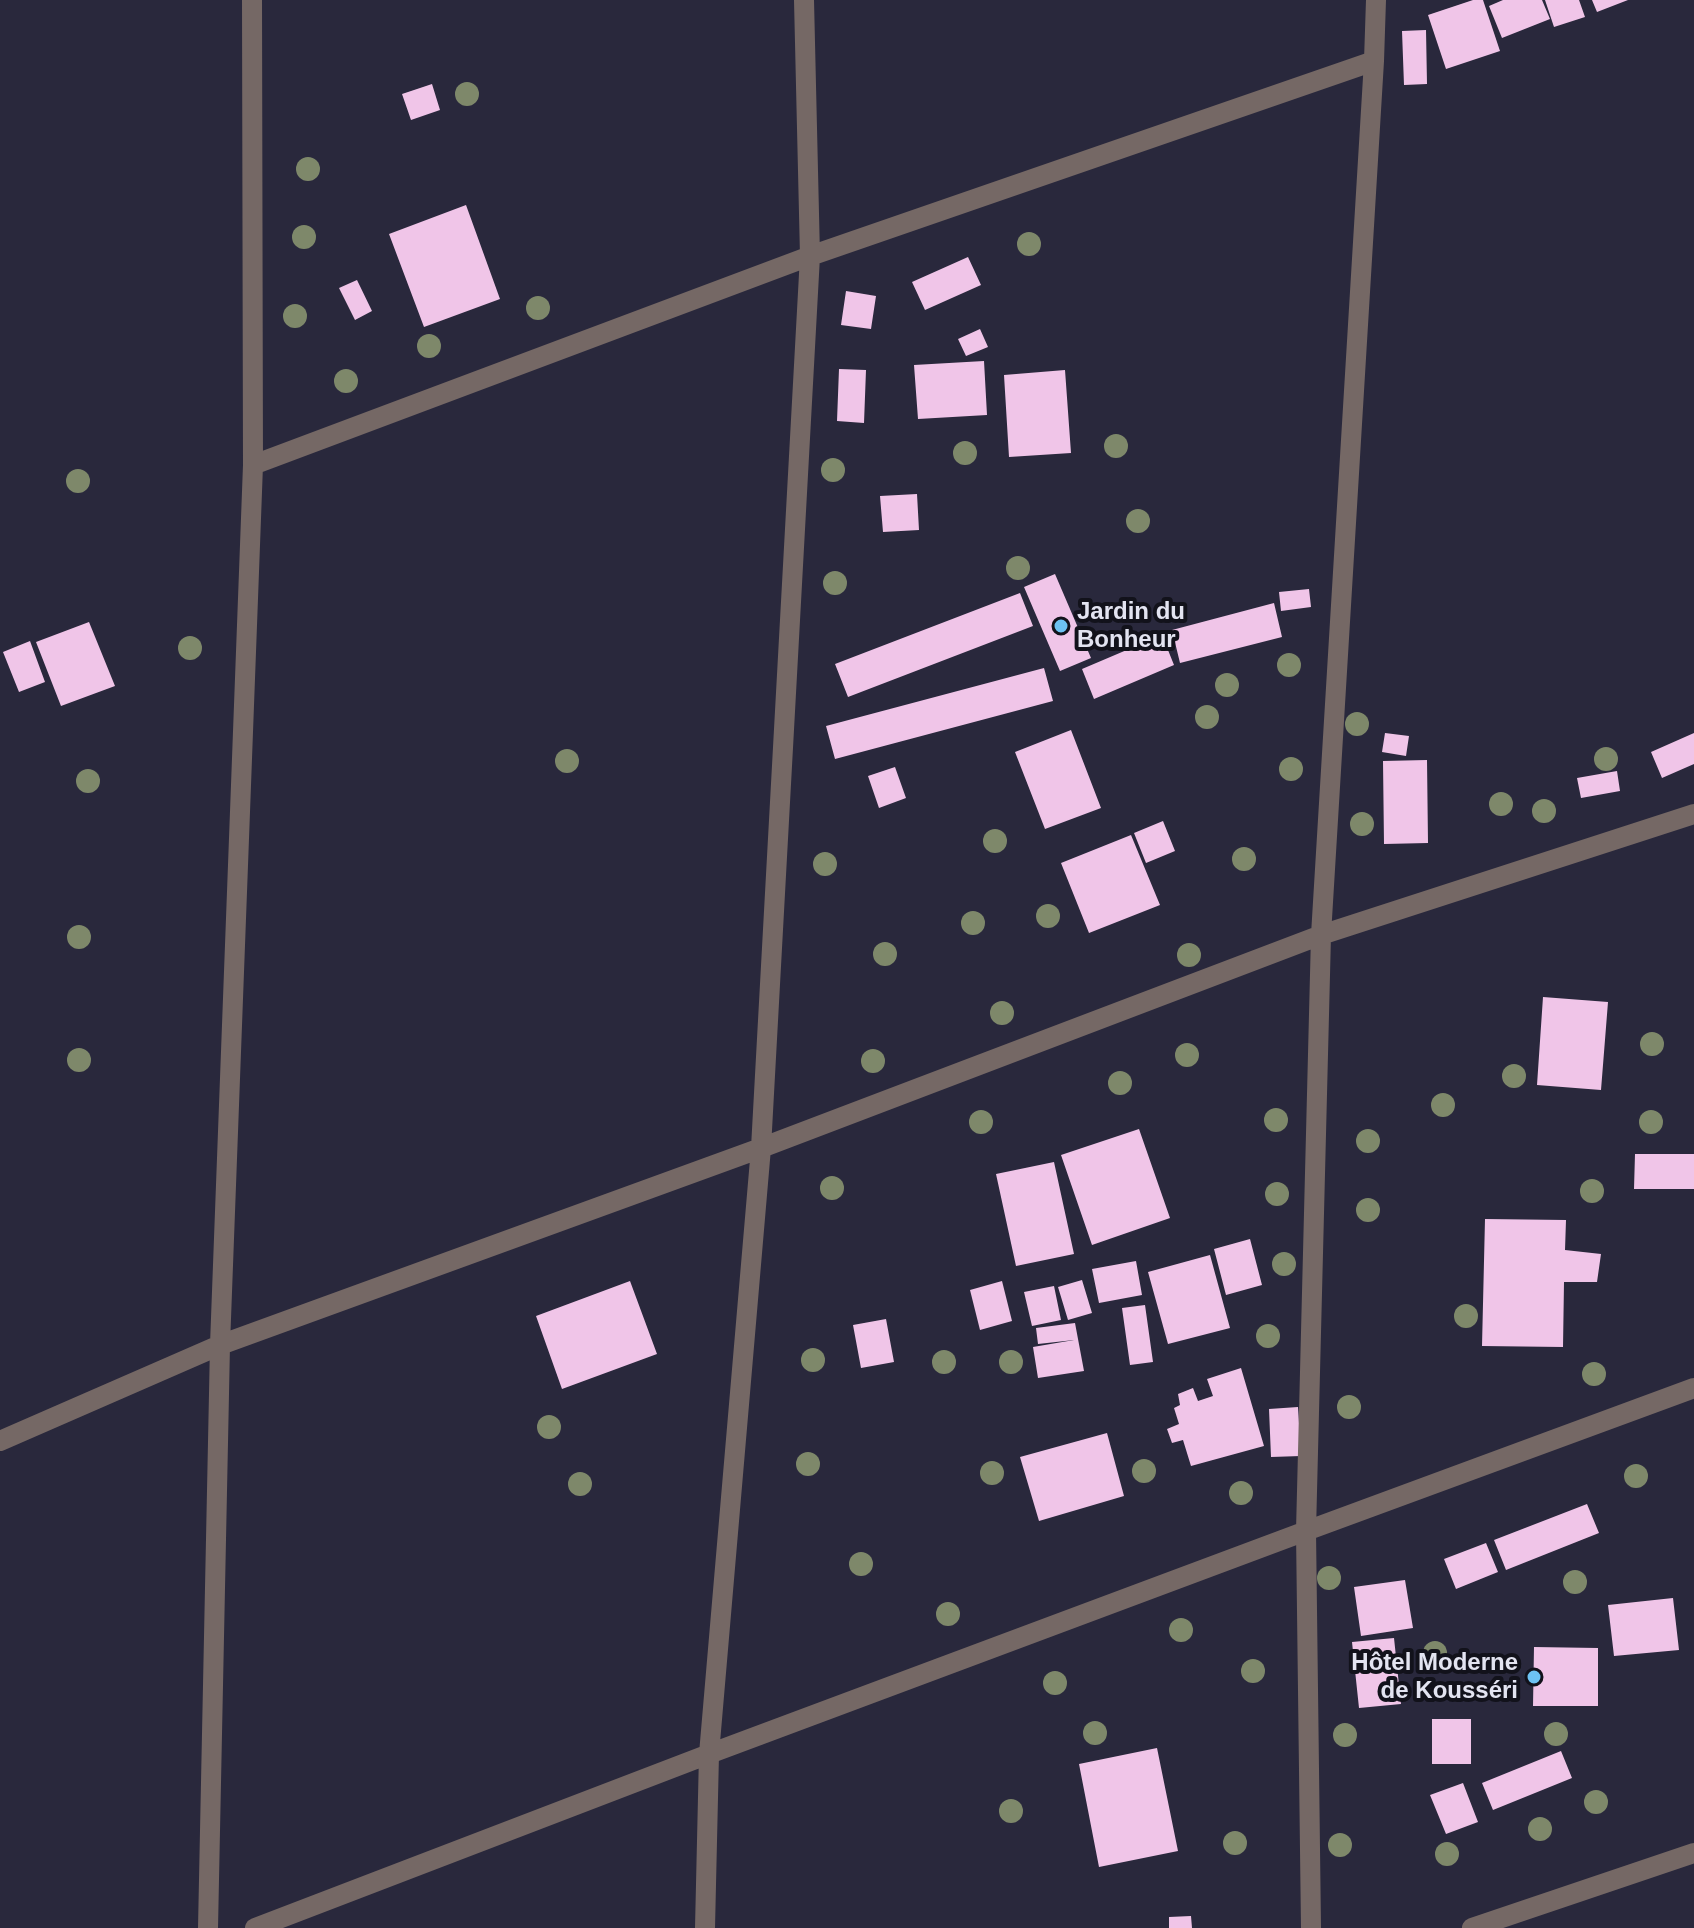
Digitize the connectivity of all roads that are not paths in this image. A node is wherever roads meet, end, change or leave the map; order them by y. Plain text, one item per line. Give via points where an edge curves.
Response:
1 (252, 0) edge
2 (804, 0) edge
3 (1376, 0) edge
4 (1374, 61) junction
5 (810, 256) junction
6 (253, 465) junction
7 (1694, 814) edge
8 (1321, 935) junction
9 (761, 1148) junction
10 (220, 1345) junction
11 (1694, 1388) edge
12 (0, 1441) edge
13 (1306, 1531) junction
14 (709, 1754) junction
15 (1694, 1853) edge
16 (208, 1928) edge
17 (255, 1928) edge
18 (705, 1928) edge
19 (1311, 1928) edge
20 (1472, 1928) edge

1 - 6 street
2 - 5 street
3 - 4 street
4 - 5 street
4 - 8 street
5 - 6 street
5 - 9 street
6 - 10 street
7 - 8 street
8 - 9 street
8 - 13 street
9 - 10 street
9 - 14 street
10 - 12 street
10 - 16 street
11 - 13 street
13 - 14 street
13 - 19 street
14 - 17 street
14 - 18 street
15 - 20 street

